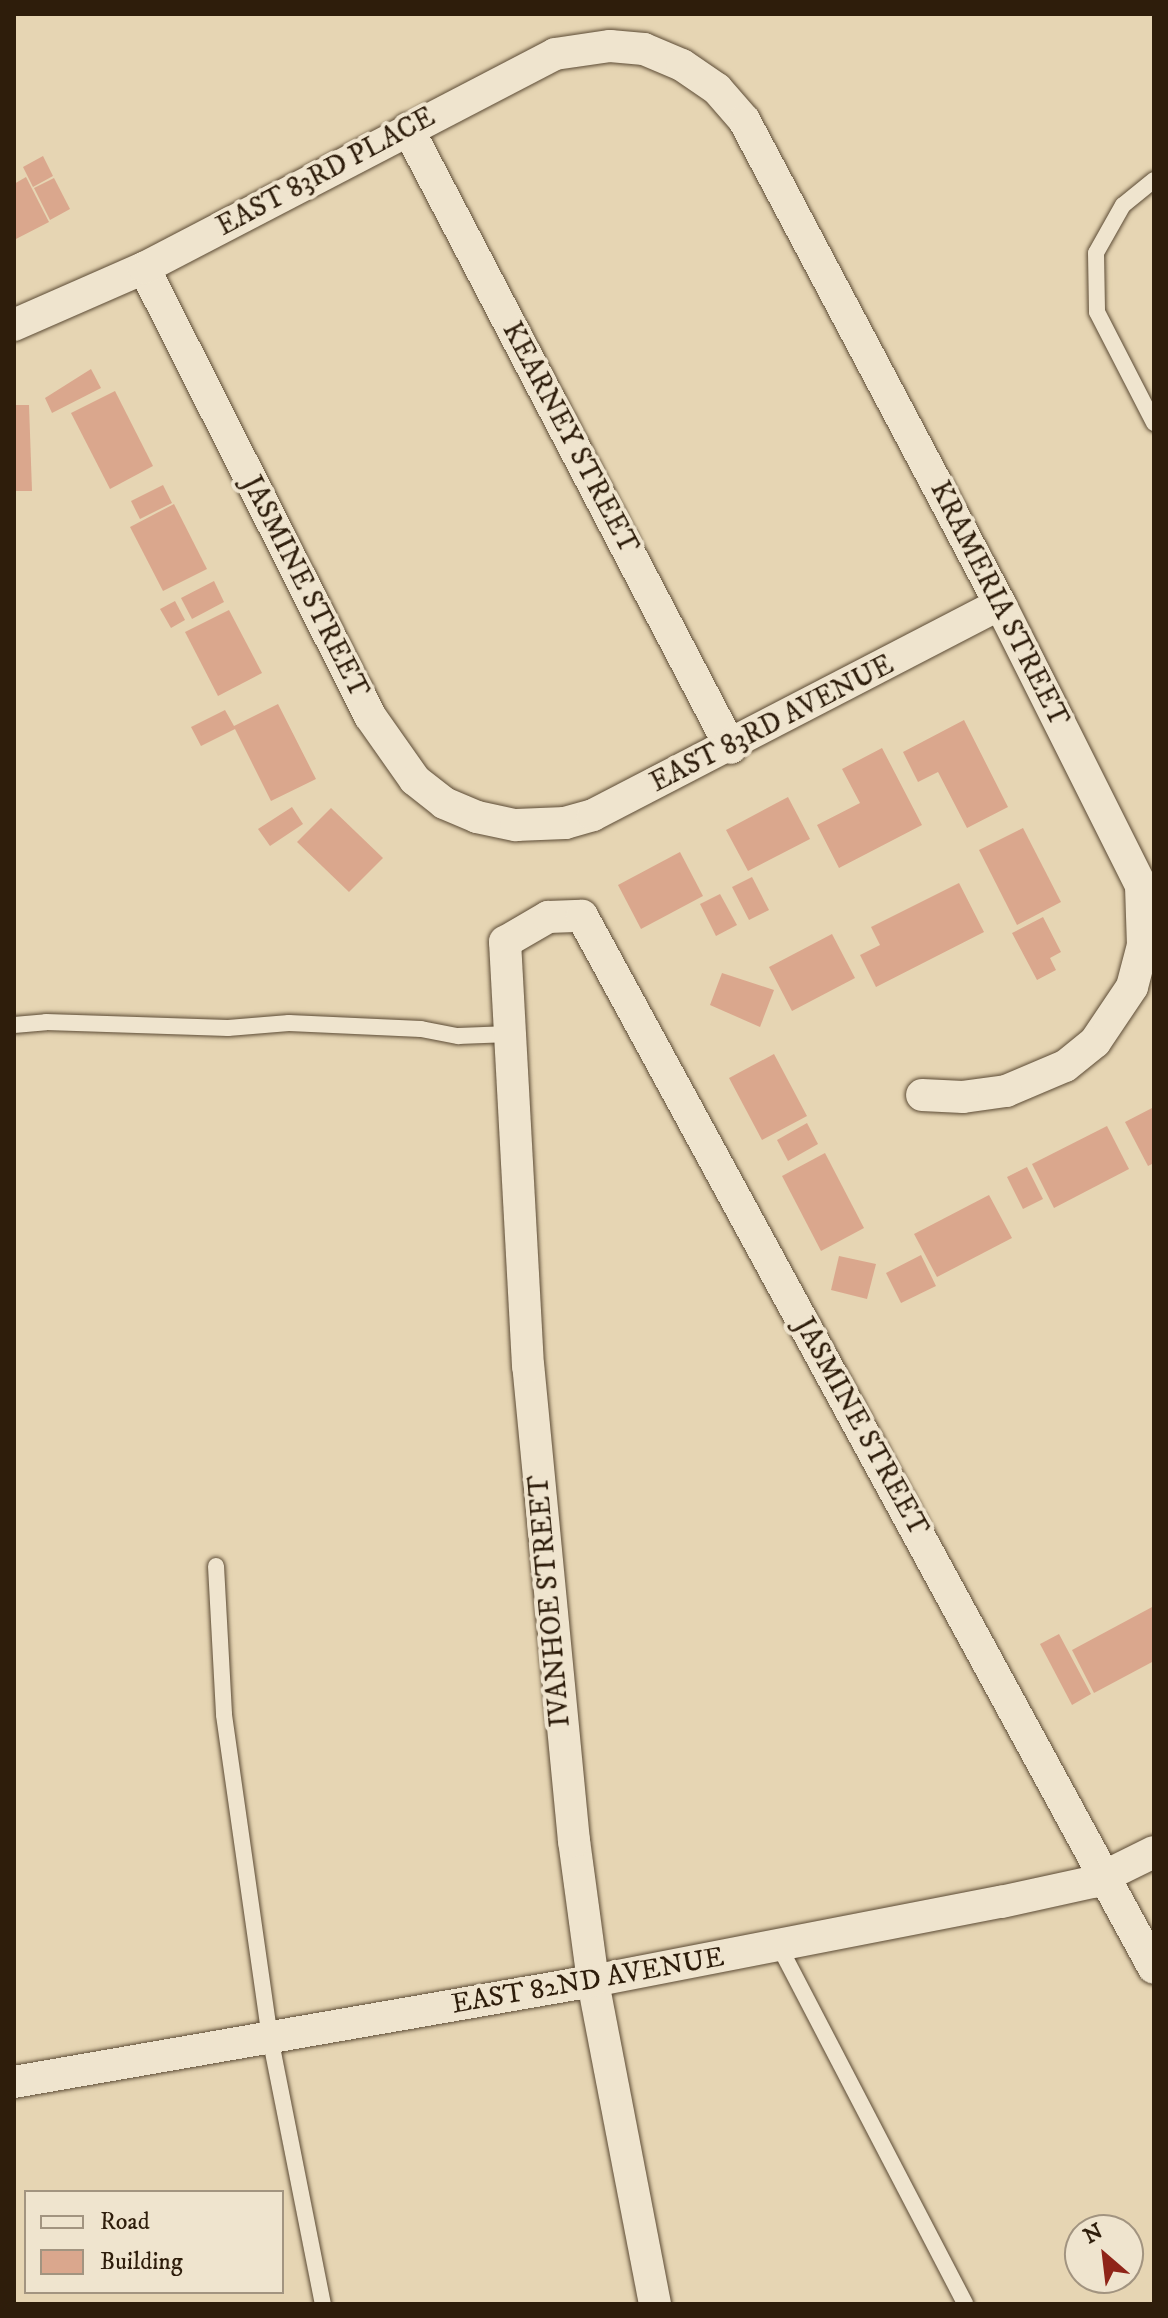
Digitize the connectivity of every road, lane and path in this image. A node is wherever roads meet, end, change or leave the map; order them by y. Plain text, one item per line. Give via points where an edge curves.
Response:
1 (644, 49) joint
2 (408, 129) junction
3 (1154, 180) edge
4 (144, 268) junction
5 (14, 325) edge
6 (1154, 423) edge
7 (1000, 604) junction
8 (731, 748) junction
9 (538, 824) joint
10 (548, 917) joint
11 (14, 1025) edge
12 (510, 1034) junction
13 (922, 1095) dead end
14 (216, 1566) dead end
15 (1154, 1852) edge
16 (1107, 1877) junction
17 (779, 1946) junction
18 (1154, 1968) edge
19 (593, 1981) junction
20 (270, 2037) junction
21 (14, 2082) edge
22 (323, 2304) edge
23 (655, 2304) edge
24 (965, 2304) edge

1 - 2 street, EAST 83RD PLACE via 610,46 555,54
1 - 7 street, KRAMERIA STREET via 682,65 717,89 744,120
2 - 4 street, EAST 83RD PLACE
2 - 8 street, KEARNEY STREET
3 - 6 lane via 1123,205 1096,253 1097,312
4 - 5 street, EAST 83RD PLACE
4 - 9 street, JASMINE STREET via 370,716 415,780 444,803 477,817
7 - 8 street, EAST 83RD AVENUE
7 - 13 street, KRAMERIA STREET via 1141,886 1143,945 1132,987 1114,1019 1065,1066 1006,1091
8 - 9 street, EAST 83RD AVENUE via 593,815
10 - 12 street, IVANHOE STREET via 505,942
10 - 16 street, JASMINE STREET via 582,916
11 - 12 lane via 228,1028 289,1023 421,1029 458,1036
12 - 19 street, IVANHOE STREET via 528,1366 557,1680
14 - 20 lane via 224,1715
15 - 16 street, EAST 82ND AVENUE
16 - 17 street, EAST 82ND AVENUE
16 - 18 street, JASMINE STREET
17 - 19 street, EAST 82ND AVENUE
17 - 24 lane
19 - 20 street, EAST 82ND AVENUE
19 - 23 street, IVANHOE STREET
20 - 21 street, EAST 82ND AVENUE
20 - 22 lane

